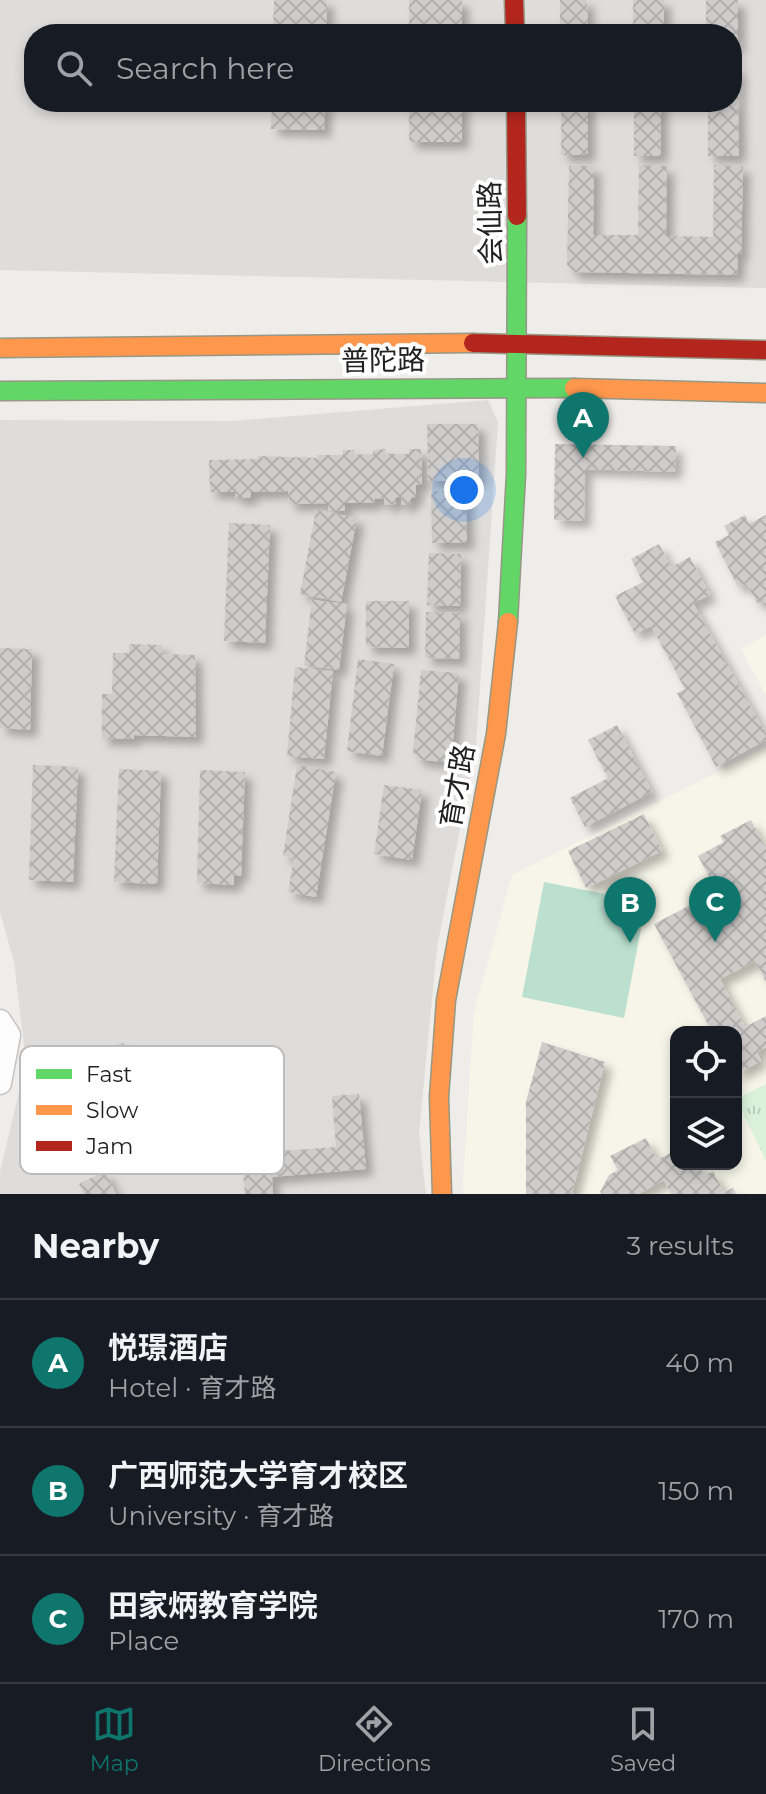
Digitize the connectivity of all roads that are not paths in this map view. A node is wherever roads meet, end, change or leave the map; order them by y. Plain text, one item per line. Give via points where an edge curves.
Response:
1 (514, 0) edge
2 (515, 24) edge
3 (516, 112) edge
4 (520, 343) junction
5 (0, 348) edge
6 (766, 350) edge
7 (519, 386) junction
8 (0, 391) edge
9 (766, 393) edge
10 (0, 1021) edge
11 (0, 1083) edge
12 (442, 1194) edge

1 - 2 main road
3 - 4 main road, 会仙路
4 - 5 main road, 普陀路
4 - 6 main road, 普陀路
4 - 7 main road, 会仙路
7 - 8 main road, 普陀路
7 - 9 main road, 普陀路
7 - 12 main road, 育才路 via 500,699 447,1000 439,1084
10 - 11 street via 9,1035

